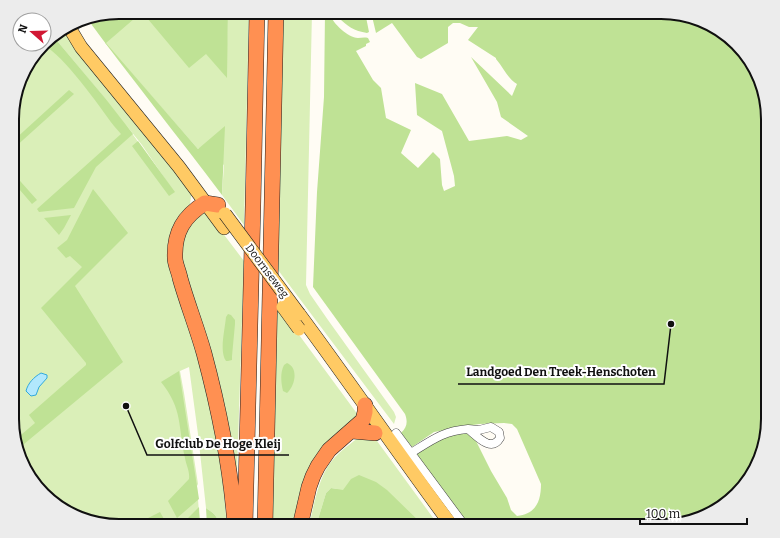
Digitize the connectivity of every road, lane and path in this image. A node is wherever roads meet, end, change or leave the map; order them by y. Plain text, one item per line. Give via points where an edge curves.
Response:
1 (257, 19) edge
2 (276, 19) edge
3 (77, 28) edge
4 (71, 31) edge
5 (216, 207) junction
6 (365, 412) junction
7 (468, 429) dead end
8 (352, 431) junction
9 (375, 433) junction
10 (396, 433) dead end
11 (411, 453) junction
12 (234, 519) edge
13 (245, 519) edge
14 (265, 519) edge
15 (302, 519) edge
16 (440, 519) edge
17 (447, 519) edge
18 (459, 519) edge

1 - 13 highway
2 - 14 highway
3 - 5 main road, Doornseweg via 85,43 163,132
4 - 5 main road, Doornseweg via 179,167
5 - 6 main road, Doornseweg, bridge via 299,314
5 - 6 main road, Doornseweg, bridge via 224,228
5 - 12 highway via 193,210 184,220 177,237 175,258 204,352 220,420
6 - 8 highway
6 - 9 main road, Doornseweg
6 - 17 main road, Doornseweg
7 - 11 street via 442,434
8 - 9 highway
8 - 15 highway via 330,450 318,466 311,482
9 - 16 main road, Doornseweg
10 - 11 street
11 - 18 street

